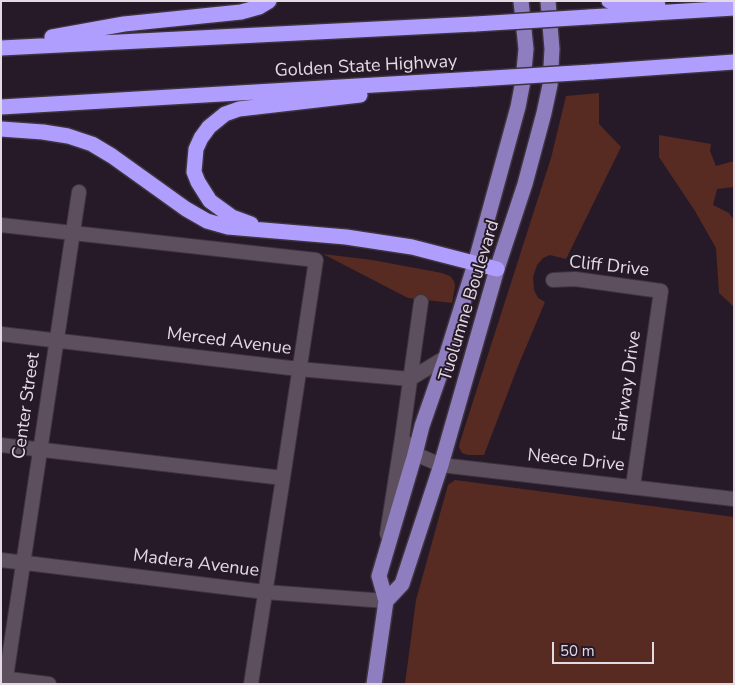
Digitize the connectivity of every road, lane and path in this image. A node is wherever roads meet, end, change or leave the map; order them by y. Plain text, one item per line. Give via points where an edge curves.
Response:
1 (269, 1) edge
2 (520, 1) edge
3 (548, 1) edge
4 (608, 1) edge
5 (734, 8) edge
6 (712, 9) junction
7 (1, 47) edge
8 (728, 63) edge
9 (476, 79) junction
10 (1, 107) edge
11 (1, 129) edge
12 (78, 192) dead end
13 (1, 225) edge
14 (266, 230) junction
15 (72, 233) junction
16 (475, 264) junction
17 (497, 269) junction
18 (553, 280) dead end
19 (661, 292) joint
20 (421, 302) dead end
21 (1, 334) edge
22 (56, 340) junction
23 (446, 357) junction
24 (299, 369) junction
25 (410, 379) junction
26 (402, 438) junction
27 (1, 445) edge
28 (40, 450) junction
29 (415, 454) junction
30 (441, 465) junction
31 (283, 478) junction
32 (633, 486) junction
33 (734, 499) edge
34 (384, 559) junction
35 (1, 560) edge
36 (22, 562) junction
37 (266, 592) junction
38 (386, 601) junction
39 (4, 680) edge
40 (49, 684) edge
41 (251, 684) edge
42 (374, 684) edge

1 - 7 highway via 242,12 124,24
2 - 16 main road, Tuolumne Boulevard via 526,49 524,82
3 - 17 main road, Tuolumne Boulevard via 552,49 550,85 525,184
4 - 6 highway
5 - 6 highway
6 - 7 highway, bridge
8 - 9 highway, Golden State Highway, bridge
9 - 10 highway, Golden State Highway
9 - 14 highway via 239,109 225,114 200,138 194,172 210,202 232,217
11 - 14 highway via 68,136 92,144 207,221 228,227
12 - 15 street, Center Street
13 - 15 street
14 - 16 highway via 412,247
15 - 22 street, Center Street
15 - 24 street via 316,260
16 - 17 highway
16 - 23 main road, Tuolumne Boulevard
17 - 30 main road, Tuolumne Boulevard
18 - 19 street, Cliff Drive via 575,279
19 - 32 street, Fairway Drive
20 - 25 street, Tuolumne Boulevard
21 - 22 street, Merced Avenue
22 - 24 street, Merced Avenue
22 - 28 street, Center Street
23 - 25 street
23 - 29 main road, Tuolumne Boulevard
24 - 25 street, Merced Avenue
24 - 31 street
25 - 26 street, Tuolumne Boulevard
26 - 29 street
26 - 34 street, Tuolumne Boulevard
27 - 28 street
28 - 31 street
28 - 36 street, Center Street
29 - 30 street, Neece Drive
29 - 34 main road, Tuolumne Boulevard
30 - 32 street, Neece Drive
30 - 38 main road, Tuolumne Boulevard via 402,584
31 - 37 street
32 - 33 street, Neece Drive
34 - 38 main road, Tuolumne Boulevard via 379,576
35 - 36 street, Madera Avenue
36 - 37 street, Madera Avenue
36 - 39 street, Center Street
37 - 38 street, Madera Avenue
37 - 41 street
38 - 42 main road, Tuolumne Boulevard
39 - 40 street

